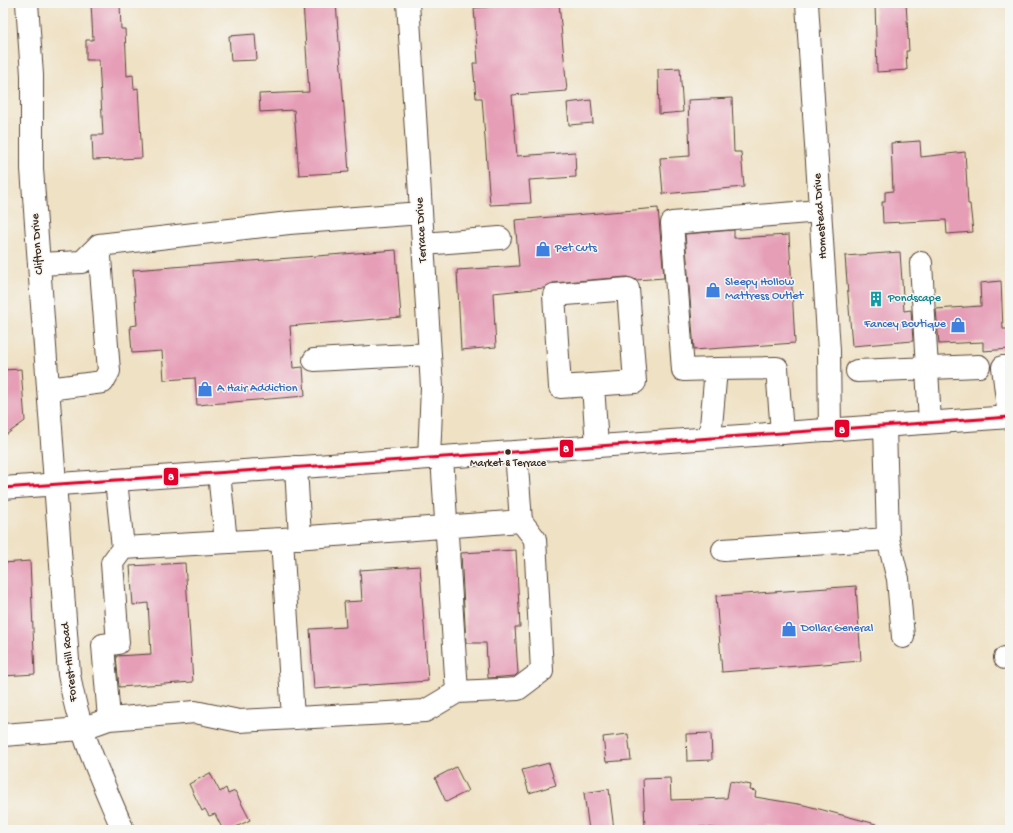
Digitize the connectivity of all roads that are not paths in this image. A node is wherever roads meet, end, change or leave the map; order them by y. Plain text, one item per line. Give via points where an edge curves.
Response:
1 (27, 3) edge
2 (408, 3) edge
3 (807, 3) edge
4 (820, 211) junction
5 (421, 213) junction
6 (500, 238) dead end
7 (423, 244) junction
8 (99, 245) junction
9 (921, 263) dead end
10 (39, 264) junction
11 (430, 354) junction
12 (314, 360) dead end
13 (979, 366) dead end
14 (1010, 367) edge
15 (927, 368) junction
16 (716, 369) junction
17 (857, 371) dead end
18 (593, 385) junction
19 (48, 389) junction
20 (1009, 417) edge
21 (930, 422) junction
22 (885, 426) junction
23 (830, 430) junction
24 (782, 433) junction
25 (710, 438) junction
26 (597, 446) junction
27 (516, 452) junction
28 (435, 457) junction
29 (296, 467) junction
30 (219, 473) junction
31 (116, 480) junction
32 (55, 484) junction
33 (3, 488) edge
34 (521, 521) junction
35 (446, 526) junction
36 (888, 538) junction
37 (291, 539) junction
38 (226, 542) junction
39 (123, 548) junction
40 (723, 550) dead end
41 (903, 637) dead end
42 (457, 692) junction
43 (293, 718) junction
44 (109, 719) junction
45 (81, 729) junction
46 (3, 735) edge
47 (123, 830) edge

1 - 10 street, Clifton Drive via 32,75 32,169
2 - 5 street, Terrace Drive
3 - 4 street, Homestead Drive
4 - 16 street via 672,223 683,370
4 - 23 street, Homestead Drive via 829,351
5 - 7 street, Terrace Drive
5 - 8 street via 289,222
6 - 7 street
7 - 11 street, Terrace Drive
8 - 10 street via 82,262
8 - 19 street via 109,371 103,382
9 - 15 street
10 - 19 street, Clifton Drive
11 - 12 street
11 - 28 street, Terrace Drive
13 - 15 street
14 - 20 street via 1003,367
15 - 17 street
15 - 21 street
16 - 24 street via 777,368
16 - 25 street
18 - 18 street via 560,387 554,295 628,289 635,382
18 - 26 street
19 - 32 street, Clifton Drive
20 - 21 street
21 - 22 street
22 - 23 street
22 - 36 street
23 - 24 street
24 - 25 street
25 - 26 street
26 - 27 street
27 - 28 street
27 - 34 street
28 - 29 street
28 - 35 street, Terrace Drive
29 - 30 street
29 - 37 street
30 - 31 street
30 - 38 street
31 - 32 street
31 - 39 street
32 - 33 street
32 - 45 street, Forest-Hill Road via 69,674
34 - 35 street
34 - 42 street via 535,539 542,671 518,689
35 - 37 street
35 - 42 street, Terrace Drive
36 - 40 street
36 - 41 street via 898,579
37 - 38 street
37 - 43 street
38 - 39 street
39 - 44 street via 112,563 118,643 103,645
42 - 43 street via 425,711
43 - 44 street via 239,720 195,712
44 - 45 street
45 - 46 street
45 - 47 street, Forest-Hill Road

